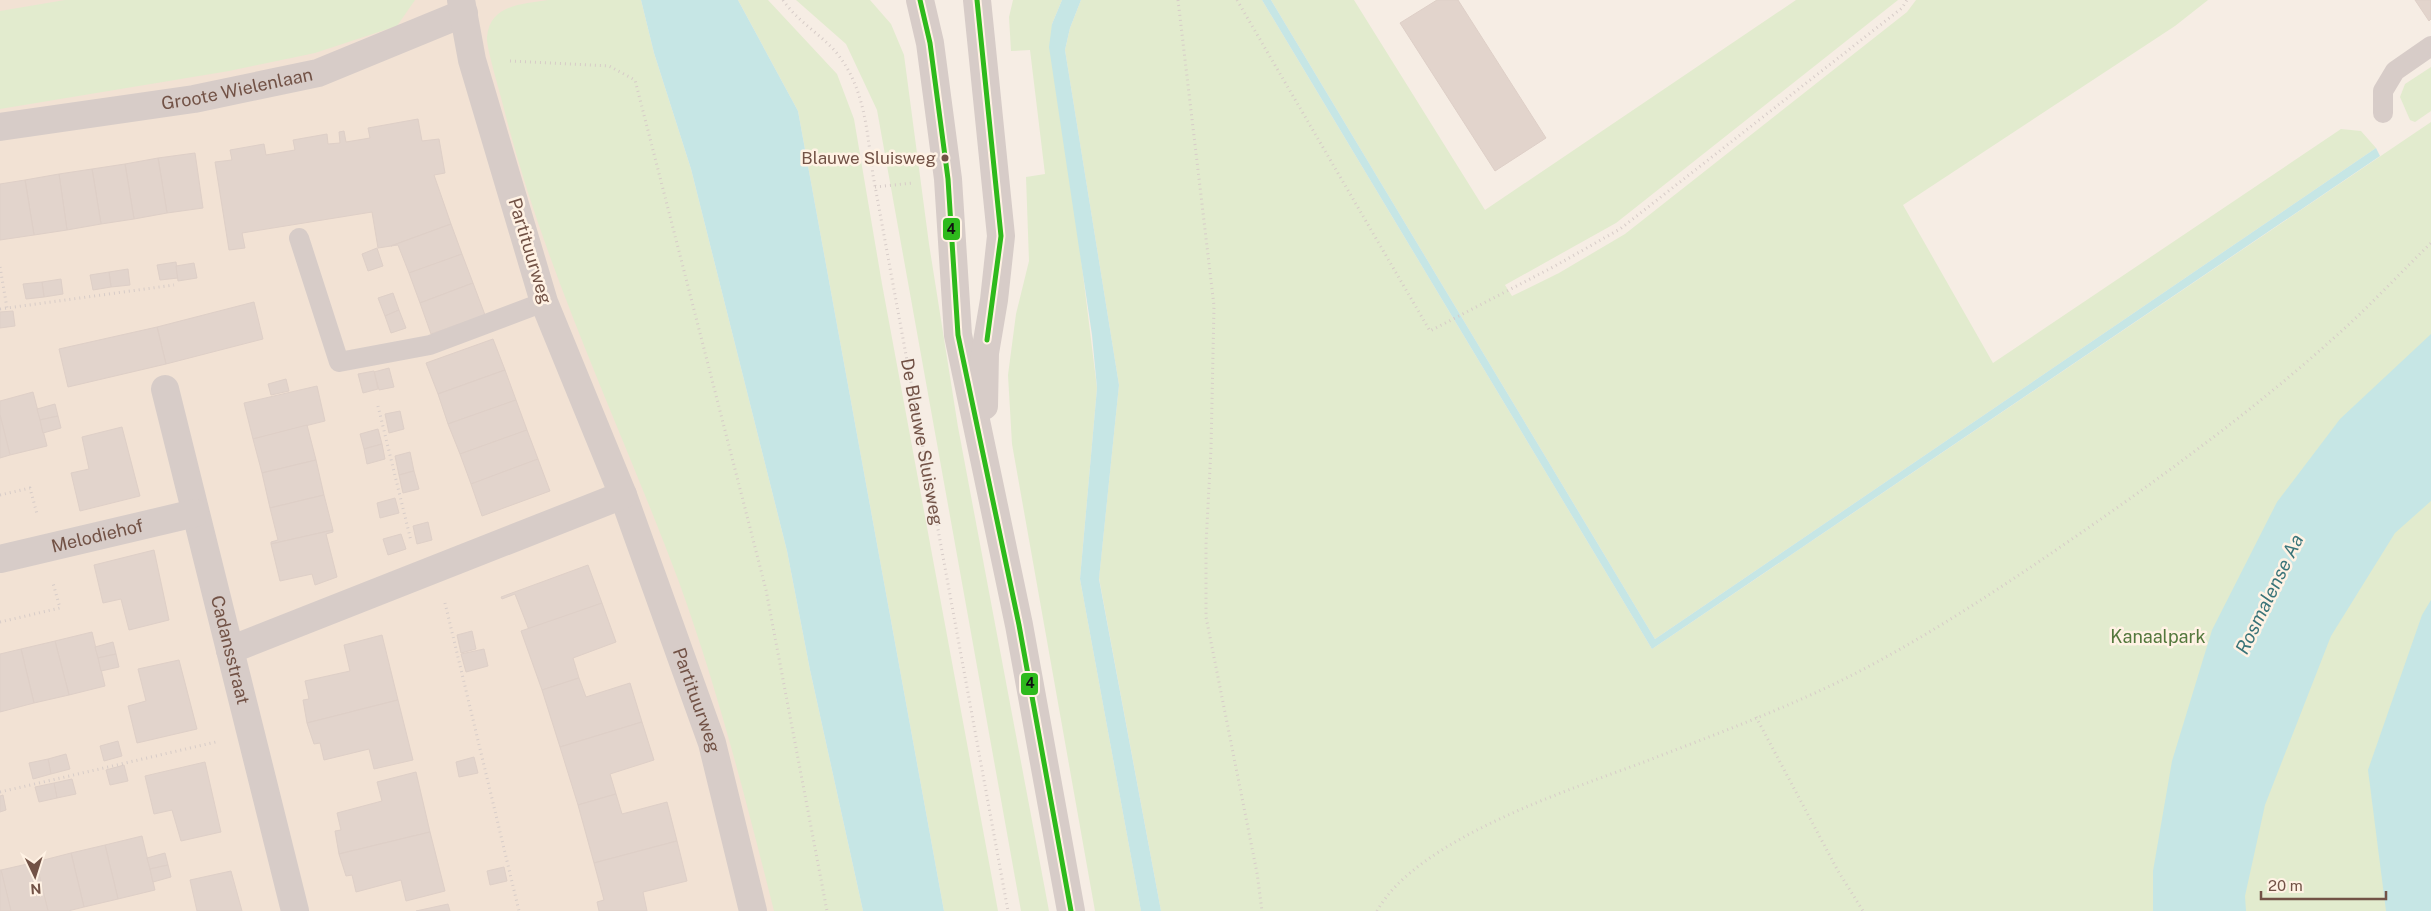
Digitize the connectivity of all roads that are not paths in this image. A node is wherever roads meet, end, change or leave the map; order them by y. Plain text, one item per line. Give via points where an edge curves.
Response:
1 (920, 0) edge
2 (976, 0) edge
3 (463, 6) edge
4 (2431, 46) edge
5 (2383, 113) dead end
6 (0, 127) edge
7 (300, 238) dead end
8 (544, 302) junction
9 (165, 389) dead end
10 (984, 451) junction
11 (623, 495) junction
12 (195, 513) junction
13 (0, 559) edge
14 (230, 650) junction
15 (295, 911) edge
16 (752, 911) edge
17 (1071, 911) edge

1 - 10 street via 930,43 948,179 958,335
2 - 10 street via 1001,236 985,353
3 - 6 street, Groote Wielenlaan via 318,73 194,99
3 - 8 street, Partituurweg via 472,60
4 - 5 lane via 2395,71 2383,91
7 - 8 lane via 339,362 430,345
8 - 11 street, Partituurweg
9 - 12 street, Cadansstraat
10 - 17 street
11 - 14 street
11 - 16 street, Partituurweg via 712,743
12 - 13 street, Melodiehof
12 - 14 street, Cadansstraat
14 - 15 street, Cadansstraat

